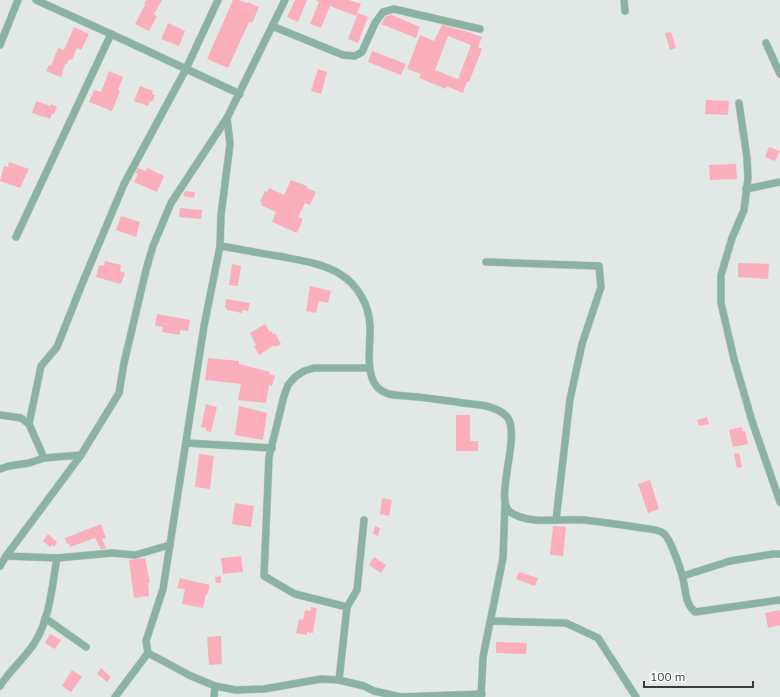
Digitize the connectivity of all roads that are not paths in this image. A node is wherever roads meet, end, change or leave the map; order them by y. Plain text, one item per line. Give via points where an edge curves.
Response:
1 (18, 0) edge
2 (36, 0) edge
3 (218, 0) edge
4 (285, 0) edge
5 (624, 0) edge
6 (625, 11) dead end
7 (272, 26) junction
8 (480, 29) dead end
9 (111, 34) junction
10 (766, 43) dead end
11 (0, 45) edge
12 (186, 69) junction
13 (780, 74) edge
14 (240, 94) junction
15 (739, 103) dead end
16 (227, 118) junction
17 (780, 182) edge
18 (746, 189) junction
19 (16, 237) dead end
20 (220, 246) junction
21 (486, 262) dead end
22 (369, 368) junction
23 (0, 415) edge
24 (29, 424) junction
25 (186, 443) junction
26 (272, 448) junction
27 (81, 455) junction
28 (44, 458) junction
29 (0, 469) edge
30 (780, 502) edge
31 (506, 505) junction
32 (364, 520) dead end
33 (556, 520) junction
34 (170, 545) junction
35 (780, 554) edge
36 (6, 556) junction
37 (56, 558) junction
38 (0, 566) edge
39 (683, 576) junction
40 (780, 600) edge
41 (347, 607) junction
42 (45, 618) junction
43 (490, 621) junction
44 (86, 648) dead end
45 (148, 653) junction
46 (339, 680) junction
47 (0, 686) edge
48 (215, 686) junction
49 (482, 695) edge
50 (115, 697) edge
51 (214, 697) edge
52 (636, 697) edge

1 - 11 street
2 - 9 street
3 - 12 street
4 - 7 street
5 - 6 street
7 - 8 street via 343,55 355,56 362,52 383,12 394,9
7 - 14 street
9 - 12 street
9 - 19 street
10 - 13 street
12 - 14 street
12 - 24 street via 124,184 57,347 41,366
14 - 16 street
15 - 18 street via 747,158
16 - 20 street via 230,144 221,215
16 - 27 street via 171,203 146,270 119,393
17 - 18 street
18 - 30 street via 744,210 721,275 721,303 752,421
20 - 22 street via 322,266 340,274 354,285 364,300 369,318
20 - 25 street via 204,326
21 - 33 street via 599,266 601,287 582,344 570,399
22 - 26 street via 314,368 295,377 288,385 284,396
22 - 31 street via 373,381 380,390 390,395 486,406 500,411 507,417 512,430 505,492
23 - 24 street via 21,418
24 - 28 street
25 - 26 street
25 - 34 street
26 - 41 street via 269,457 264,576 295,594
27 - 28 street
27 - 36 street
28 - 29 street
31 - 33 street via 508,510 518,516 540,521
31 - 43 street via 503,558
32 - 41 street via 357,590
33 - 39 street via 585,520 662,532 668,539
34 - 37 street via 135,555 112,553
34 - 45 street via 162,589 146,641
35 - 39 street via 730,561
36 - 37 street
36 - 38 street
37 - 42 street
39 - 40 street via 688,603 695,612
41 - 46 street
42 - 44 street
42 - 47 street via 36,640
43 - 49 street via 483,657
43 - 52 street via 566,623 598,638
45 - 48 street
45 - 50 street
46 - 48 street via 321,679 264,690 236,690
46 - 49 street via 401,697
48 - 51 street

